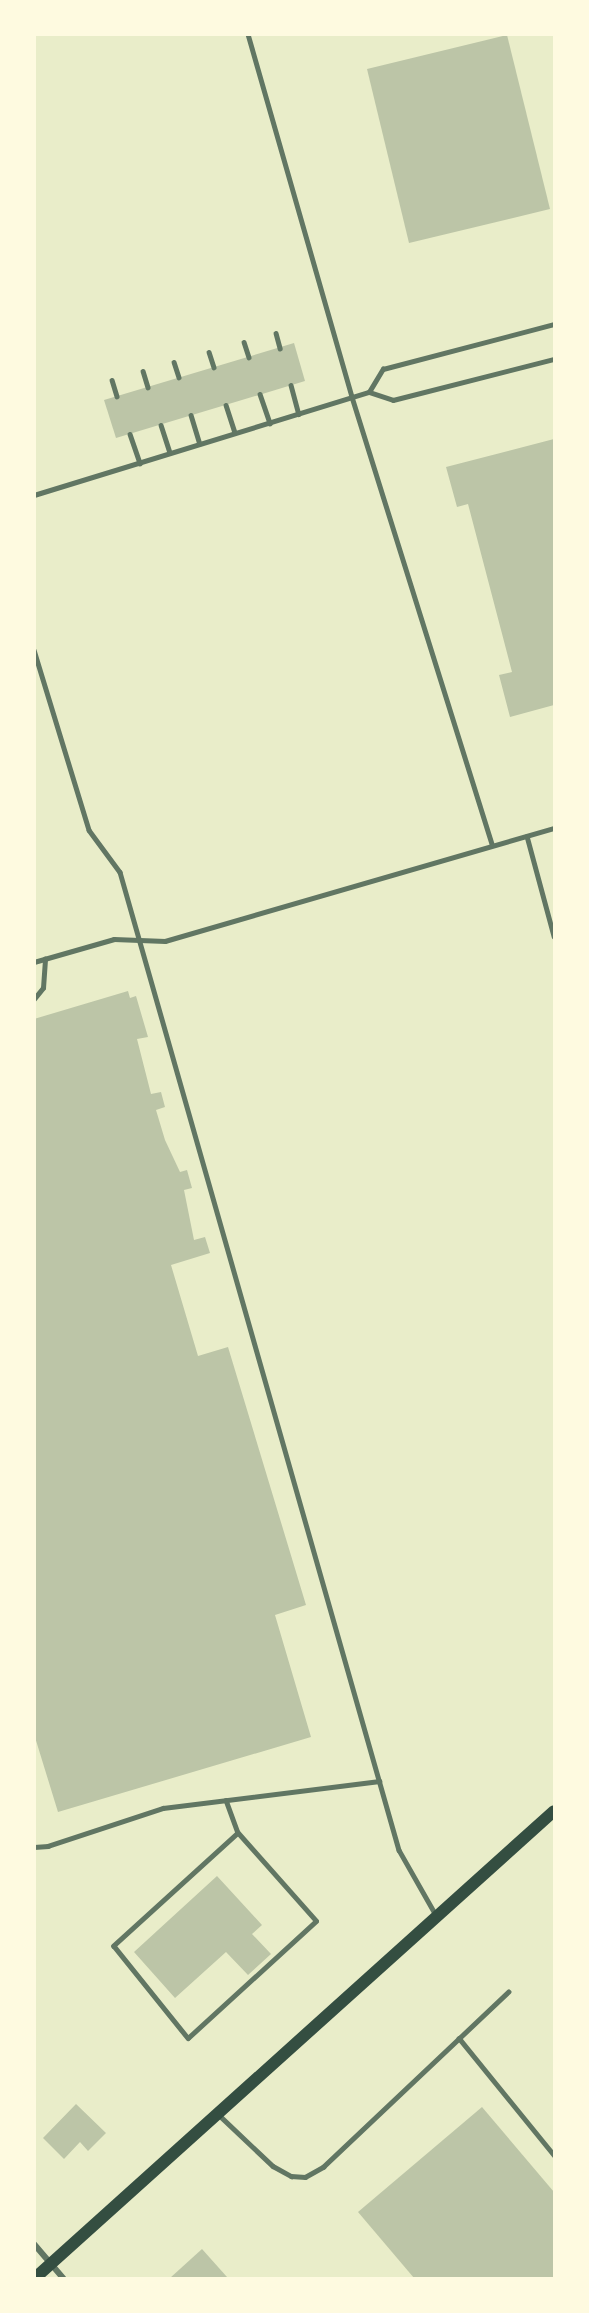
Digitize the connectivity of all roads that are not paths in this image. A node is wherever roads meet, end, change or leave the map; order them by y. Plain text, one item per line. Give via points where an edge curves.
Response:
1 (248, 34) edge
2 (555, 324) edge
3 (276, 333) dead end
4 (244, 342) dead end
5 (280, 348) dead end
6 (209, 352) dead end
7 (249, 357) dead end
8 (555, 359) edge
9 (174, 362) dead end
10 (214, 368) dead end
11 (143, 371) dead end
12 (179, 378) dead end
13 (112, 380) dead end
14 (291, 385) dead end
15 (148, 387) dead end
16 (369, 392) junction
17 (260, 394) dead end
18 (117, 396) dead end
19 (352, 397) junction
20 (226, 405) dead end
21 (299, 414) junction
22 (191, 415) dead end
23 (270, 423) junction
24 (160, 424) dead end
25 (130, 434) dead end
26 (235, 434) junction
27 (200, 444) junction
28 (170, 453) junction
29 (140, 463) junction
30 (34, 495) edge
31 (34, 650) edge
32 (555, 828) edge
33 (527, 836) junction
34 (492, 844) junction
35 (555, 936) edge
36 (137, 939) junction
37 (45, 959) junction
38 (34, 962) edge
39 (34, 999) edge
40 (379, 1781) junction
41 (226, 1800) junction
42 (555, 1811) edge
43 (238, 1833) junction
44 (34, 1847) edge
45 (437, 1917) junction
46 (508, 1992) dead end
47 (459, 2038) junction
48 (218, 2114) junction
49 (555, 2155) edge
50 (34, 2244) edge
51 (51, 2264) junction
52 (35, 2278) edge
53 (63, 2278) edge

1 - 19 lane
2 - 16 lane via 382,369
3 - 5 lane
4 - 7 lane
6 - 10 lane
8 - 16 lane via 393,400
9 - 12 lane
11 - 15 lane
13 - 18 lane
14 - 21 lane
16 - 19 lane
17 - 23 lane
19 - 21 lane
19 - 34 lane
20 - 26 lane
21 - 23 lane
22 - 27 lane
23 - 26 lane
24 - 28 lane
25 - 29 lane
26 - 27 lane
27 - 28 lane
28 - 29 lane
29 - 30 lane
31 - 36 lane via 89,830 120,872
32 - 33 lane
33 - 34 lane
33 - 35 lane
34 - 36 lane via 165,941
36 - 37 lane via 114,939
36 - 40 lane
37 - 38 lane
37 - 39 lane via 43,988
40 - 41 lane
40 - 45 lane via 399,1850
41 - 43 lane
41 - 44 lane via 163,1808 48,1846
42 - 45 main road
43 - 43 lane via 114,1946 188,2038 316,1921
45 - 48 main road
46 - 47 lane
47 - 48 lane via 323,2167 305,2177 291,2176 273,2166
47 - 49 lane
48 - 51 main road
50 - 51 street
51 - 52 main road
51 - 53 street

